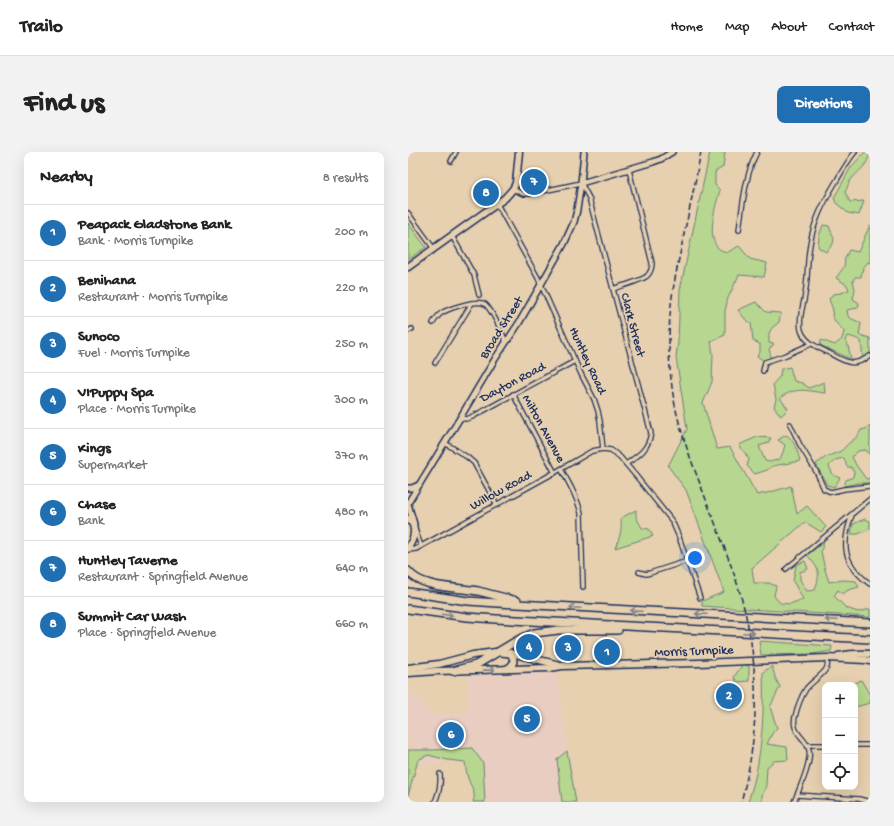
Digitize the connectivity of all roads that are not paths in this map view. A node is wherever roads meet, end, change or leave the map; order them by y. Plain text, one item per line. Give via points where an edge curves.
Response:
1 (456, 152) edge
2 (519, 152) edge
3 (584, 152) edge
4 (672, 152) edge
5 (757, 152) edge
6 (855, 152) edge
7 (451, 161) dead end
8 (629, 170) junction
9 (581, 183) junction
10 (513, 190) junction
11 (497, 204) junction
12 (408, 213) edge
13 (739, 230) dead end
14 (452, 236) junction
15 (434, 248) junction
16 (408, 267) edge
17 (541, 284) junction
18 (612, 289) junction
19 (479, 295) dead end
20 (472, 303) junction
21 (433, 323) dead end
22 (506, 342) junction
23 (811, 344) junction
24 (870, 356) edge
25 (575, 362) junction
26 (435, 364) dead end
27 (764, 371) dead end
28 (513, 394) junction
29 (460, 418) junction
30 (790, 424) dead end
31 (445, 443) junction
32 (603, 449) junction
33 (626, 464) junction
34 (561, 469) junction
35 (555, 472) junction
36 (420, 484) junction
37 (870, 486) edge
38 (408, 488) edge
39 (870, 499) edge
40 (408, 504) edge
41 (497, 505) junction
42 (852, 514) junction
43 (408, 519) edge
44 (414, 527) junction
45 (421, 546) junction
46 (408, 549) edge
47 (687, 561) junction
48 (786, 569) dead end
49 (408, 571) edge
50 (639, 572) dead end
51 (870, 584) edge
52 (583, 587) dead end
53 (408, 592) edge
54 (700, 598) dead end
55 (533, 605) junction
56 (408, 609) edge
57 (870, 623) edge
58 (710, 631) junction
59 (870, 640) edge
60 (498, 652) junction
61 (510, 653) junction
62 (870, 654) edge
63 (827, 658) junction
64 (870, 661) edge
65 (562, 666) junction
66 (408, 668) edge
67 (506, 669) junction
68 (453, 671) junction
69 (408, 673) edge
70 (808, 745) junction
71 (822, 745) edge
72 (858, 745) edge
73 (870, 745) edge
74 (440, 774) dead end
75 (797, 795) junction
76 (435, 802) edge
77 (794, 802) edge
78 (870, 802) edge

1 - 7 street
2 - 10 main road via 518,173
3 - 9 main road, Broad Street
4 - 8 main road via 661,159
5 - 13 street via 747,178
6 - 23 street via 820,212 811,241 800,318 801,329
8 - 9 main road
8 - 18 street via 652,267 644,278
9 - 10 street via 530,194
9 - 17 main road, Broad Street via 577,210 569,233
9 - 18 street, Clark Street via 589,198
10 - 11 main road
11 - 14 main road
11 - 17 street, Huntley Road
12 - 15 street
14 - 15 main road
14 - 19 street via 474,275
15 - 16 main road
17 - 22 main road, Broad Street
17 - 25 street, Huntley Road
18 - 33 street, Clark Street via 650,433 646,448
20 - 21 street via 443,312
20 - 22 street via 482,302 488,307
20 - 26 street
22 - 29 main road, Broad Street
23 - 24 street via 847,362 858,363
23 - 27 street via 764,362
25 - 28 street, Dayton Road
25 - 32 street, Huntley Road via 598,410
28 - 29 street, Dayton Road via 472,417
28 - 35 street, Milton Avenue
29 - 31 main road, Broad Street
30 - 37 street via 824,489 831,492
31 - 36 main road, Broad Street
31 - 41 street via 474,463
32 - 33 street via 611,450
32 - 34 street, Willow Road via 592,451
33 - 47 street via 672,521
34 - 35 street, Willow Road
34 - 52 street, Milton Avenue via 576,497 581,513
35 - 41 street, Willow Road
36 - 38 main road
36 - 40 main road, Broad Street
39 - 42 street
40 - 44 main road
41 - 45 street, Willow Road
42 - 48 street
42 - 51 street via 846,535 846,550 854,569
43 - 44 main road
44 - 45 street
44 - 46 main road via 414,537
45 - 46 street, Willow Road via 414,550
47 - 50 street via 646,574
47 - 54 street
49 - 55 highway via 418,580 432,585 478,591
53 - 55 highway
57 -> 55 highway
56 -> 58 highway via 496,619
58 -> 59 highway
58 - 60 highway via 546,631 526,636
60 - 61 main road, Morris Turnpike
60 - 66 main road, Morris Turnpike
60 - 68 highway via 476,665
61 - 65 main road, Morris Turnpike
61 - 67 main road via 514,662
62 - 63 main road via 851,653
63 - 64 main road
63 - 65 main road, Morris Turnpike
63 - 70 street via 827,668 805,690 794,722 796,730
65 - 67 main road, Morris Turnpike
68 -> 67 main road, Morris Turnpike
68 - 69 main road, Morris Turnpike
70 - 71 street
70 - 75 street via 810,759
72 - 73 street
74 - 76 street via 441,783
75 - 77 street
75 - 78 street

